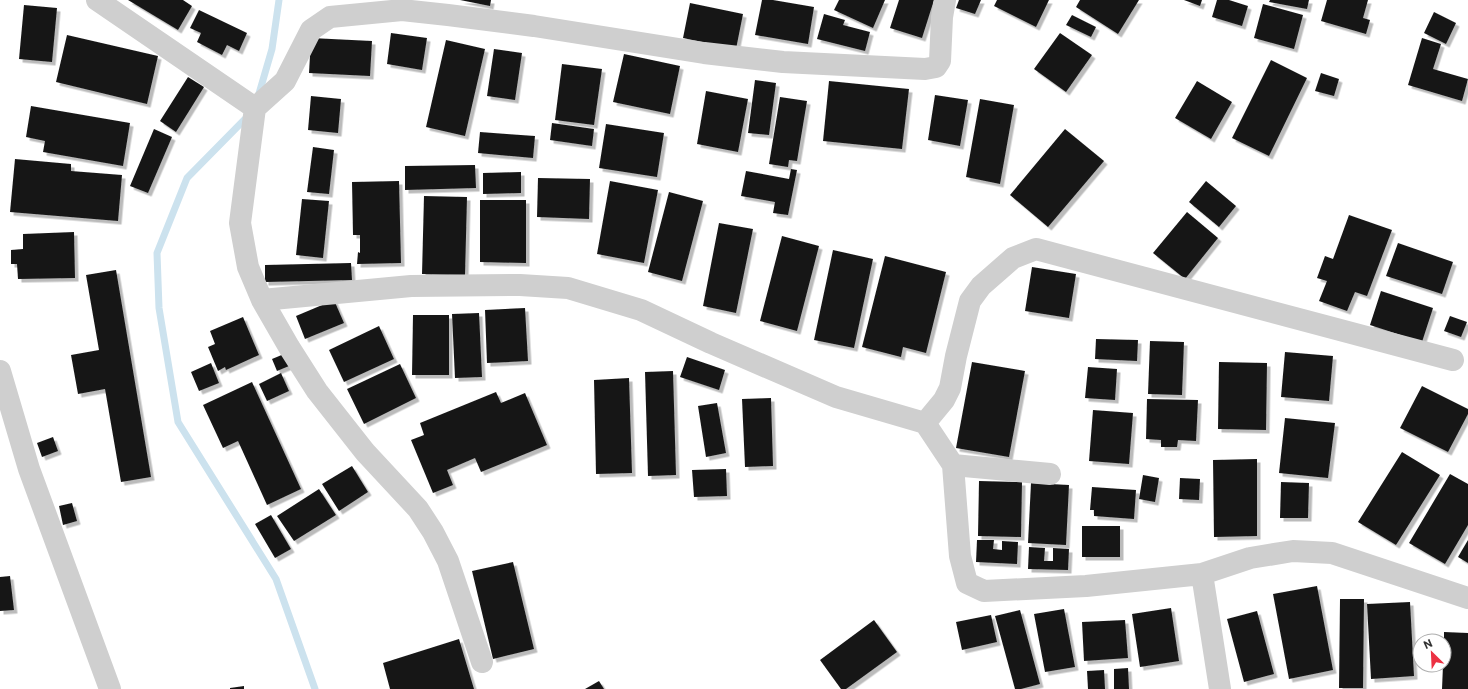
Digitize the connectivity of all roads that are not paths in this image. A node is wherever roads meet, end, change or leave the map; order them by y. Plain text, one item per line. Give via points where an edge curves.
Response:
1 (97, 0) edge
2 (945, 0) edge
3 (255, 108) junction
4 (262, 300) junction
5 (1454, 360) dead end
6 (0, 372) edge
7 (925, 423) junction
8 (953, 465) junction
9 (1050, 474) dead end
10 (1202, 574) junction
11 (1468, 598) edge
12 (482, 662) dead end
13 (110, 689) edge
14 (1220, 689) edge

1 - 3 street
2 - 3 street via 940,61 936,67 925,69 783,62 402,10 330,17 311,30 286,81
3 - 4 street via 240,223 248,267
4 - 7 street via 411,286 520,285 568,288 641,310 711,344 836,396
4 - 12 street via 317,391 364,452 418,509 433,532 448,561
5 - 7 street via 1036,249 1013,258 982,286 970,301 950,388 944,400
6 - 13 street via 29,469
7 - 8 street
8 - 9 street
8 - 10 street via 962,562 967,583 984,591 1086,586
10 - 11 street via 1250,558 1293,551 1332,553
10 - 14 street

